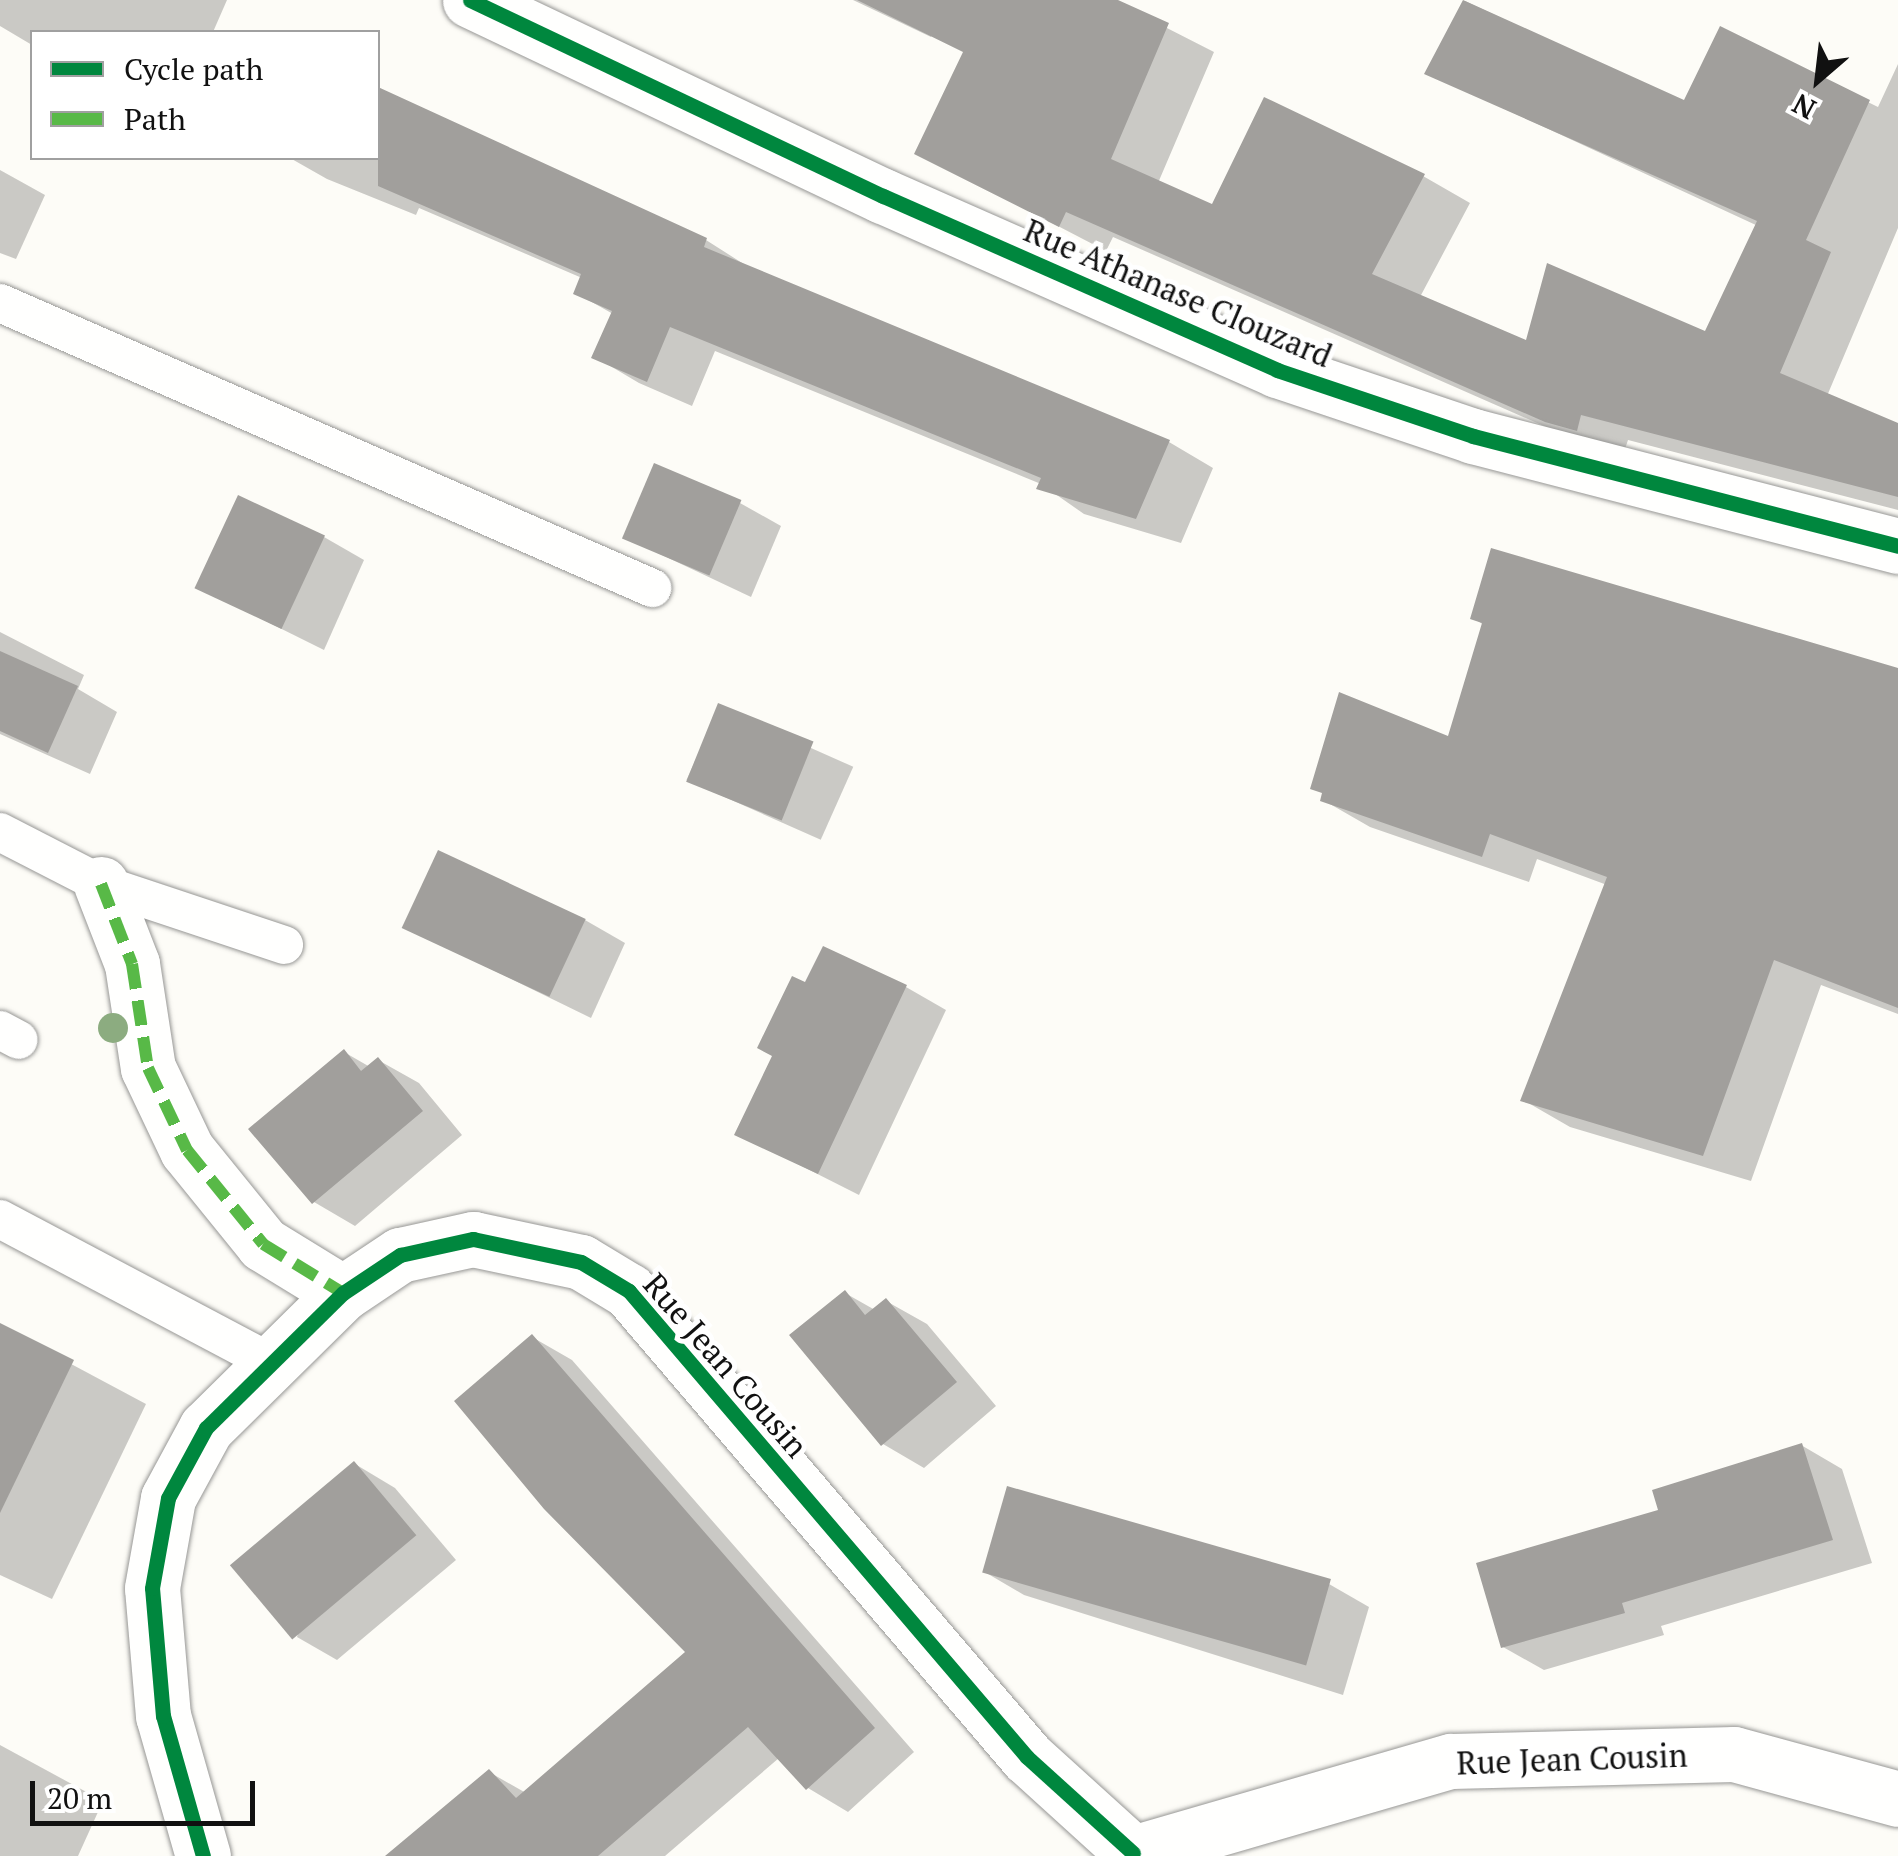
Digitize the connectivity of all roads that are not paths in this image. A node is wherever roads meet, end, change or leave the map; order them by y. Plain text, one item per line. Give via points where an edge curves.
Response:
1 (470, 0) edge
2 (0, 303) edge
3 (1898, 546) edge
4 (652, 588) dead end
5 (0, 832) edge
6 (100, 884) junction
7 (284, 945) dead end
8 (0, 1219) edge
9 (343, 1293) junction
10 (268, 1362) junction
11 (1898, 1800) edge
12 (1128, 1854) edge
13 (202, 1856) edge

1 - 3 street, Rue Athanase Clouzard via 532,19 1277,370 1473,436
2 - 4 lane
5 - 6 lane
6 - 7 lane
6 - 9 street via 132,964 148,1068 186,1150 263,1244
8 - 10 lane
9 - 10 street, Rue Jean Cousin
9 - 12 street, Rue Jean Cousin via 400,1255 473,1239 581,1262 629,1291 1027,1757
10 - 13 street, Rue Jean Cousin via 206,1428 168,1498 152,1588 164,1716
11 - 12 street, Rue Jean Cousin via 1734,1754 1452,1760

